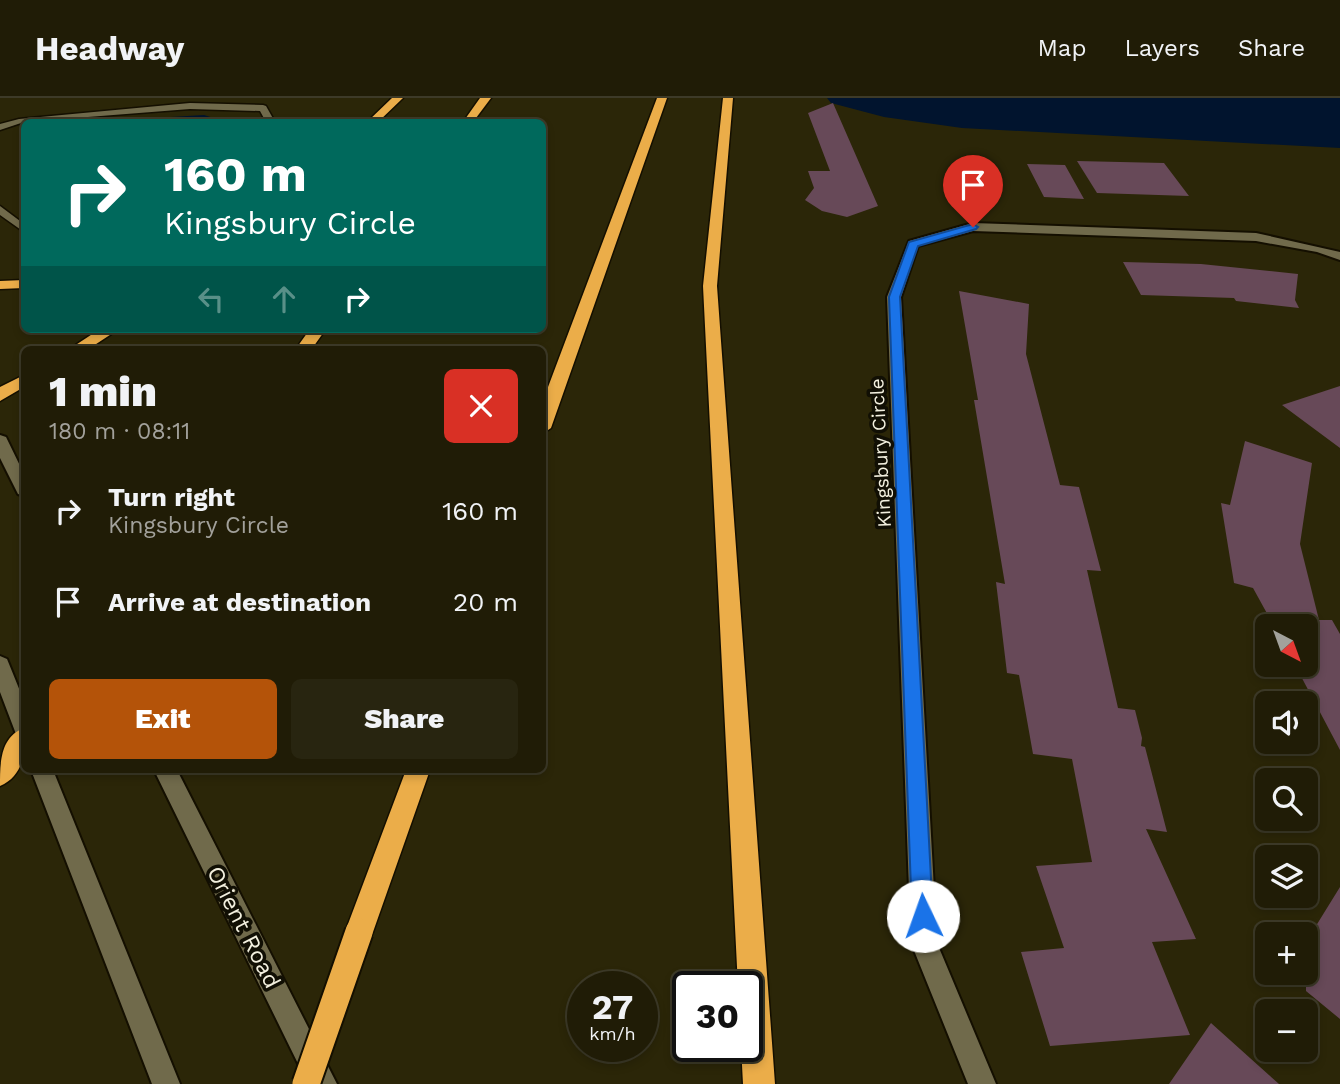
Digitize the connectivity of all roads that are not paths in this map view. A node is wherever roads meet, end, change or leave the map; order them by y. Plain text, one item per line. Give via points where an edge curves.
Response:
1 (398, 98) edge
2 (486, 98) edge
3 (662, 98) edge
4 (728, 98) edge
5 (51, 119) edge
6 (268, 119) edge
7 (375, 119) edge
8 (470, 119) edge
9 (21, 122) edge
10 (0, 127) edge
11 (0, 209) edge
12 (21, 226) edge
13 (1340, 256) edge
14 (21, 284) edge
15 (0, 285) edge
16 (104, 333) edge
17 (83, 346) edge
18 (21, 382) edge
19 (0, 394) edge
20 (546, 417) edge
21 (0, 441) edge
22 (21, 484) edge
23 (0, 665) edge
24 (21, 719) edge
25 (21, 743) edge
26 (43, 773) edge
27 (167, 773) edge
28 (417, 773) edge
29 (0, 774) edge
30 (166, 1084) edge
31 (306, 1084) edge
32 (323, 1084) edge
33 (760, 1084) edge
34 (982, 1084) edge

1 - 7 highway
2 - 8 highway
3 - 20 highway
4 - 33 highway via 710,286
5 - 6 lane via 190,106 263,108
9 - 10 lane
11 - 12 lane
13 - 34 street, Kingsbury Circle via 1256,237 973,227 913,244 894,297 924,943
14 - 15 highway
16 - 17 highway
18 - 19 highway
21 - 22 street
23 - 24 street
25 - 29 highway
26 - 30 street
27 - 32 street, Orient Road
28 - 31 highway, bridge

